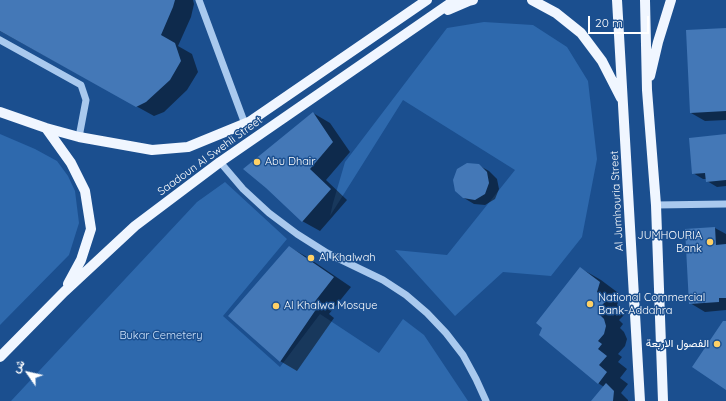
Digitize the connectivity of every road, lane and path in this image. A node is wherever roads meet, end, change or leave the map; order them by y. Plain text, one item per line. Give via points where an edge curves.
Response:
1 (199, 0) edge
2 (427, 0) edge
3 (455, 0) edge
4 (473, 0) edge
5 (532, 0) edge
6 (618, 0) edge
7 (645, 0) edge
8 (671, 0) edge
9 (430, 18) junction
10 (0, 40) edge
11 (646, 90) junction
12 (623, 102) junction
13 (0, 112) edge
14 (245, 124) junction
15 (46, 128) junction
16 (78, 138) junction
17 (220, 162) junction
18 (726, 204) edge
19 (656, 205) junction
20 (64, 292) junction
21 (0, 357) edge
22 (486, 401) edge
23 (640, 401) edge
24 (662, 401) edge

1 - 14 street
2 - 14 main road
3 - 9 main road, Saadoun Al Swehli Street
4 - 9 main road
5 - 12 main road via 556,13 581,32 602,61
6 - 12 main road, Al Jumhouria Street
7 - 11 main road
8 - 11 main road
9 - 17 main road, Saadoun Al Swehli Street
10 - 16 street via 81,85 86,100
11 - 19 main road
12 - 23 main road, Al Jumhouria Street
13 - 15 main road
14 - 16 main road via 188,147 152,150
15 - 16 main road
15 - 20 main road via 71,163 85,191 91,229 81,260
17 - 20 main road, Saadoun Al Swehli Street via 135,226
17 - 22 street via 243,189 297,234 327,253 383,280 427,313 463,355
18 - 19 street
19 - 24 main road
20 - 21 main road, Saadoun Al Swehli Street

